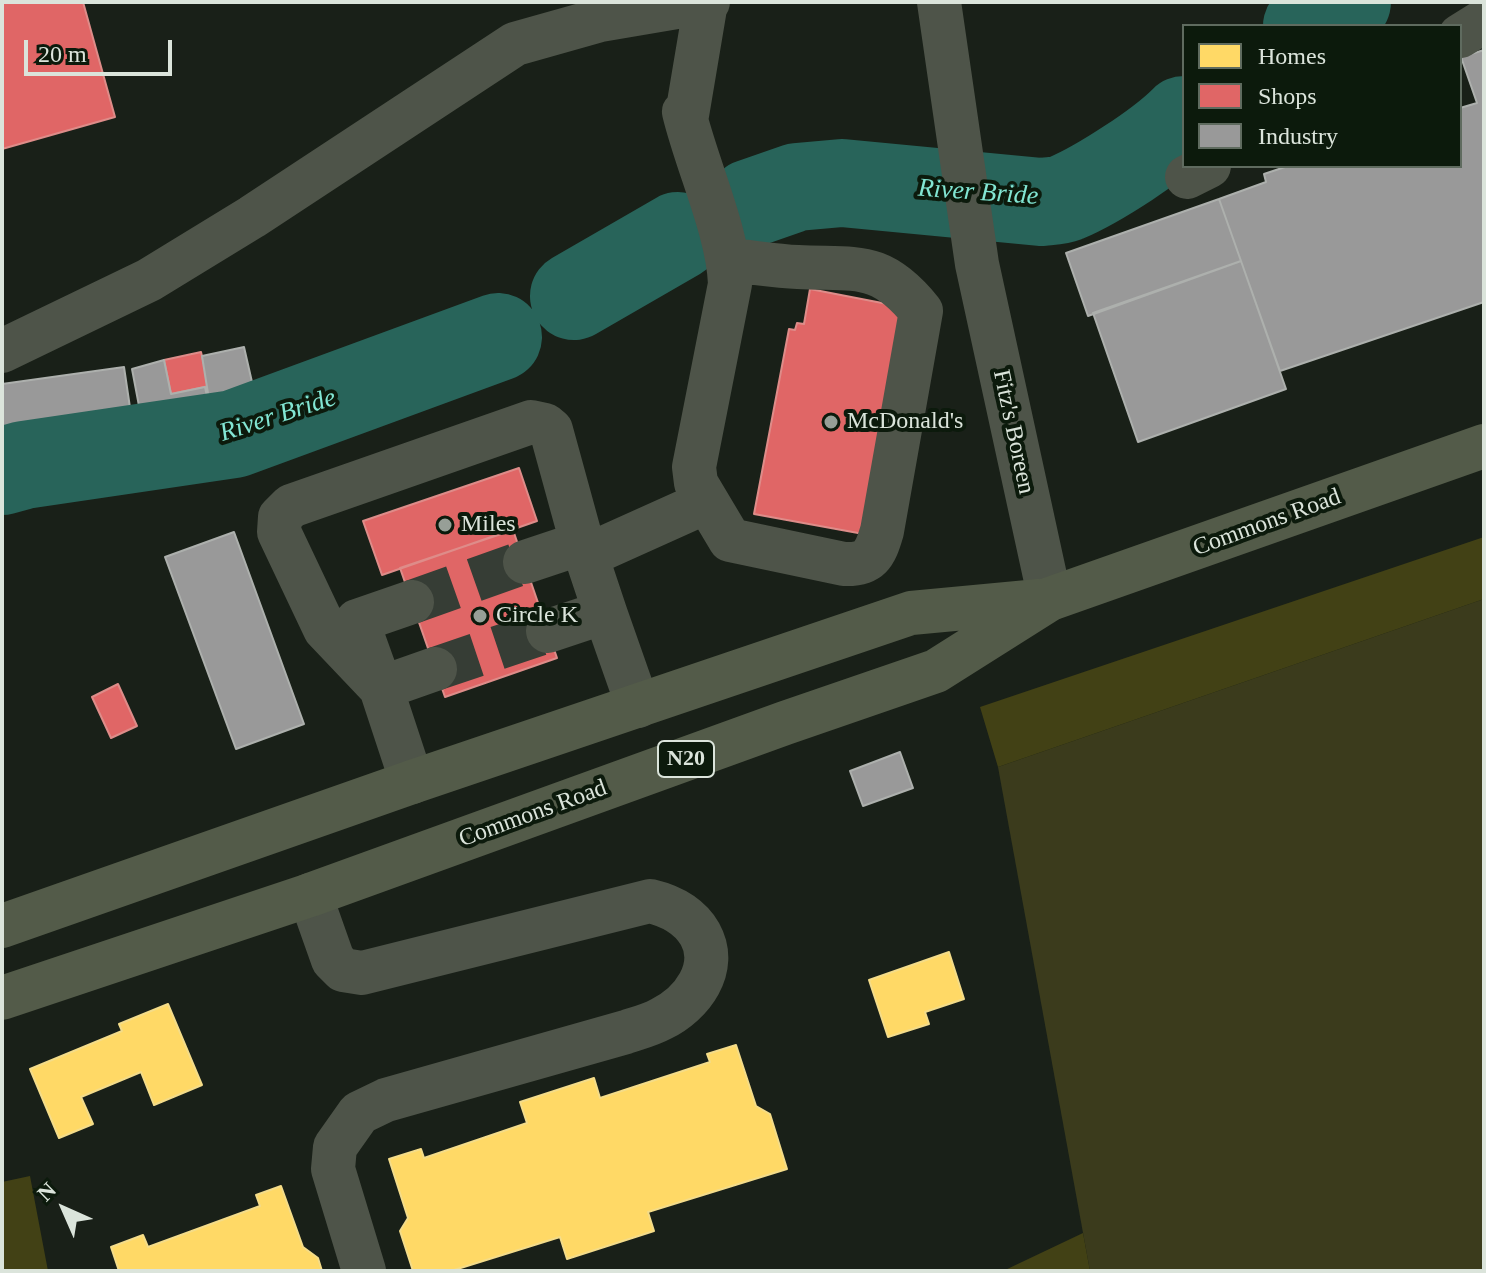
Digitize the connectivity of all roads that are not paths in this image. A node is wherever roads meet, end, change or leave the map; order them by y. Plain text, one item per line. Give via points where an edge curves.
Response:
1 (707, 2) edge
2 (939, 2) edge
3 (1484, 21) edge
4 (1462, 35) edge
5 (729, 260) junction
6 (2, 351) edge
7 (1484, 446) edge
8 (706, 502) junction
9 (584, 550) junction
10 (525, 562) tunnel mouth
11 (1050, 599) junction
12 (412, 602) tunnel mouth
13 (605, 612) junction
14 (548, 631) tunnel mouth
15 (435, 669) tunnel mouth
16 (381, 688) junction
17 (638, 706) junction
18 (412, 782) junction
19 (310, 895) junction
20 (2, 926) edge
21 (2, 998) edge
22 (364, 1271) edge

1 - 5 street via 687,115 684,112
1 - 6 street via 600,20 515,44 149,280
2 - 11 street, Fitz's Boreen via 977,264
3 - 4 street
5 - 8 street via 728,308 694,467
5 - 8 street via 846,266 883,276 921,311 882,531 866,561 844,564 730,540
7 - 11 highway, Commons Road / N20
8 - 9 street
9 - 10 street
9 - 13 street
9 - 16 street via 551,430 531,422 291,506 280,517 279,532 325,629
11 - 17 highway, Commons Road / N20 via 911,613
11 - 19 highway, Commons Road / N20 via 936,671
12 - 16 street via 357,621
13 - 14 street
13 - 17 street
15 - 16 street
16 - 18 street
17 - 18 highway, Commons Road / N20
18 - 20 highway, Commons Road / N20
19 - 21 highway, Commons Road / N20
19 - 22 street via 333,960 343,970 362,973 650,901 665,904 695,926 707,959 704,979 663,1018 386,1100 359,1113 335,1147 333,1169

